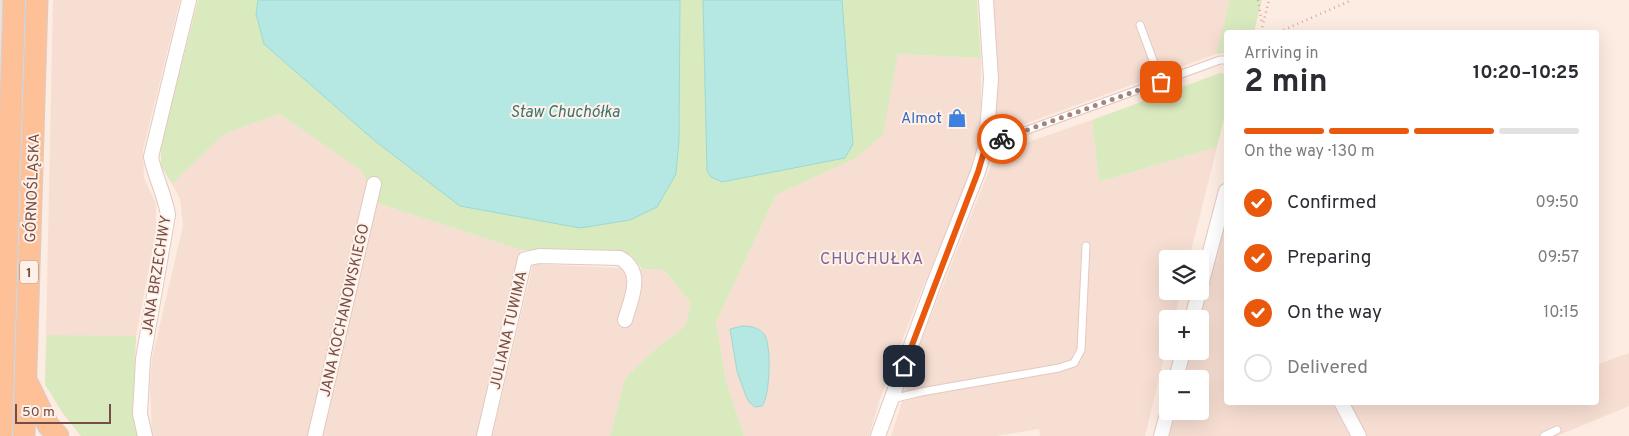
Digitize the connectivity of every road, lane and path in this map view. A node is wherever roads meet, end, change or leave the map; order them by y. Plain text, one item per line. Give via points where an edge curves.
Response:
1 (14, 0) edge
2 (37, 0) edge
3 (189, 0) edge
4 (986, 0) edge
5 (1258, 0) edge
6 (1269, 0) edge
7 (1352, 0) edge
8 (1140, 24) dead end
9 (1262, 28) joint
10 (1284, 30) edge
11 (1224, 61) edge
12 (1161, 82) junction
13 (986, 145) junction
14 (374, 184) dead end
15 (1224, 199) edge
16 (1086, 246) dead end
17 (1209, 256) edge
18 (624, 320) dead end
19 (1, 379) edge
20 (26, 380) junction
21 (892, 399) junction
22 (1343, 405) edge
23 (1165, 420) edge
24 (1557, 430) dead end
25 (1, 436) edge
26 (24, 436) edge
27 (58, 436) edge
28 (145, 436) edge
29 (315, 436) edge
30 (484, 436) edge
31 (878, 436) edge
32 (1161, 436) edge
33 (1359, 436) edge
34 (1544, 436) edge

1 - 19 main road, GÓRNOŚLĄSKA / 1
2 - 20 main road, GÓRNOŚLĄSKA / 1
3 - 28 street, JANA BRZECHWY via 151,157 155,176 166,199 168,215 143,359 140,414
4 - 13 street via 991,79
5 - 9 path
6 - 9 path
7 - 10 path
8 - 12 lane
11 - 12 lane
12 - 13 lane
13 - 21 street
14 - 29 street, JANA KOCHANOWSKIEGO
15 - 17 street
16 - 21 lane via 1081,350 1074,363
18 - 30 street, JULIANA TUWIMA via 635,275 620,258 539,256 525,259
19 - 25 main road, GÓRNOŚLĄSKA / 1
20 - 26 main road, GÓRNOŚLĄSKA / 1
20 - 27 main road via 48,425
21 - 31 street
22 - 33 street
23 - 32 street
24 - 34 lane

